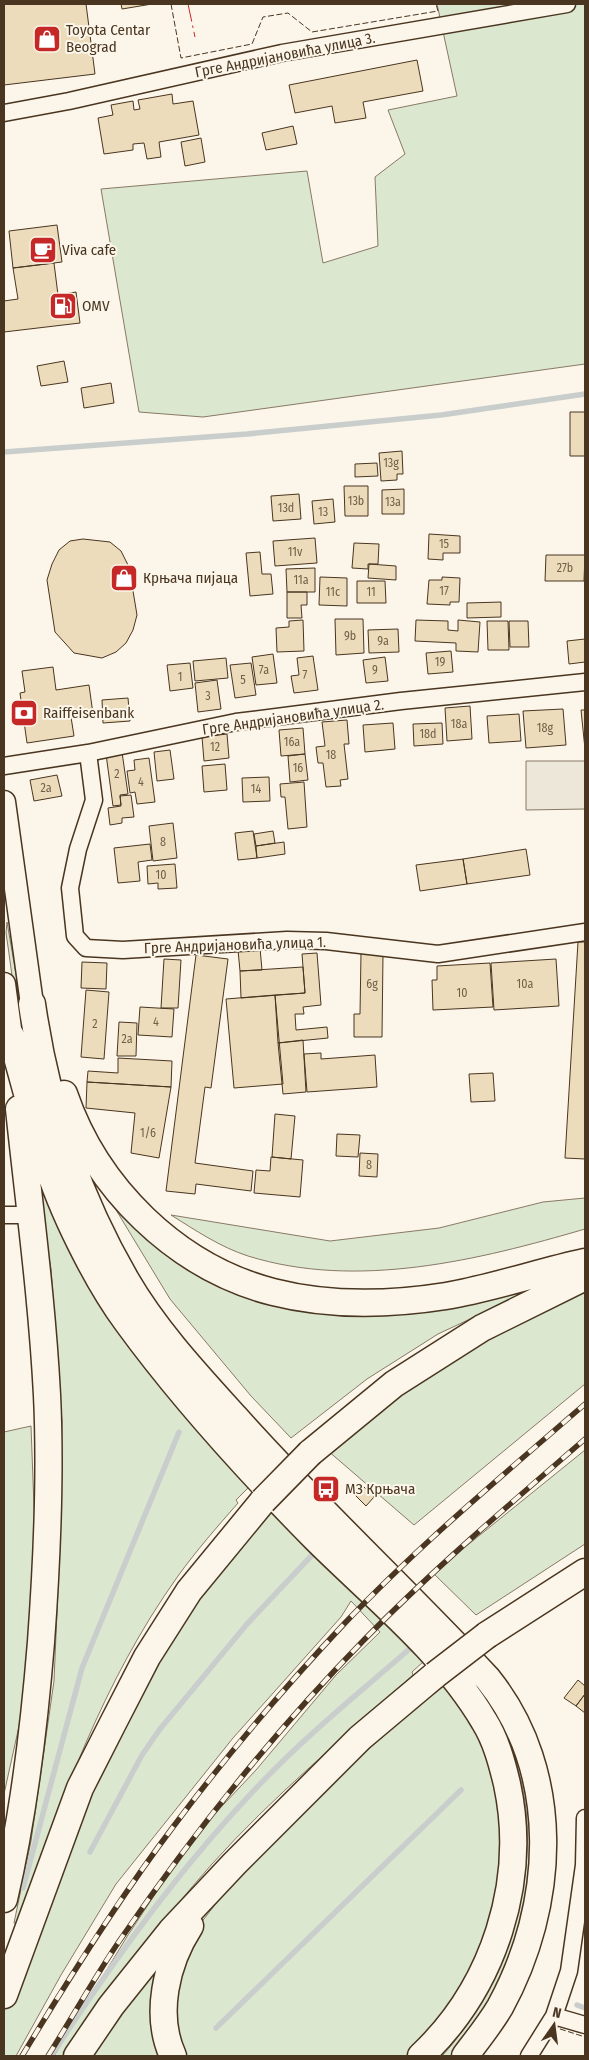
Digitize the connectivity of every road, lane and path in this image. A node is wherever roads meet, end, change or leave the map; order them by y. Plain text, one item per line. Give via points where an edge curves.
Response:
1 (567, 4) edge
2 (4, 112) edge
3 (585, 682) edge
4 (88, 753) junction
5 (4, 766) edge
6 (4, 802) edge
7 (585, 932) edge
8 (4, 984) edge
9 (32, 1004) junction
10 (11, 1036) junction
11 (4, 1215) edge
12 (30, 1215) junction
13 (585, 1262) edge
14 (585, 1277) edge
15 (585, 1572) edge
16 (585, 1818) edge
17 (235, 1863) junction
18 (4, 1899) edge
19 (4, 1995) edge
20 (554, 2016) junction
21 (585, 2025) edge
22 (77, 2056) edge
23 (173, 2056) edge
24 (421, 2056) edge
25 (465, 2056) edge
26 (529, 2056) edge

1 - 2 street, Грге Андријановића улица 3. via 282,53 70,101
3 - 4 street, Грге Андријановића улица 2. via 236,722
4 - 5 street, Грге Андријановића улица 2.
4 - 7 street, Грге Андријановића улица 1. via 94,800 78,849 70,888 75,936 86,948 123,950 316,940 438,954
6 - 9 main road
8 - 10 main road
9 - 13 main road via 69,1108 86,1144 114,1186 154,1228 219,1272 272,1292 329,1302 363,1302 445,1296
9 - 25 main road via 37,1040 62,1141 90,1212 139,1300 186,1363 280,1468 488,1679 518,1728 538,1780 542,1805 539,1890 528,1942 515,1975 500,2008
10 - 12 main road
10 - 24 main road via 58,1192 110,1296 126,1320 182,1394 233,1451 453,1676 486,1723 495,1743 509,1795 514,1834 504,1916 468,2000 450,2026
11 - 12 street
12 - 18 main road via 41,1302 46,1387 48,1530 30,1753
14 - 19 main road, bridge via 482,1328 394,1384 310,1453 263,1501 189,1591 148,1657 80,1788
15 - 17 main road, bridge via 487,1635 435,1675 360,1738
16 - 20 street via 584,1865 569,1971
17 - 22 main road via 171,1931
17 - 23 main road via 177,1947 166,1985 165,2003 167,2043
20 - 21 street
20 - 26 street

